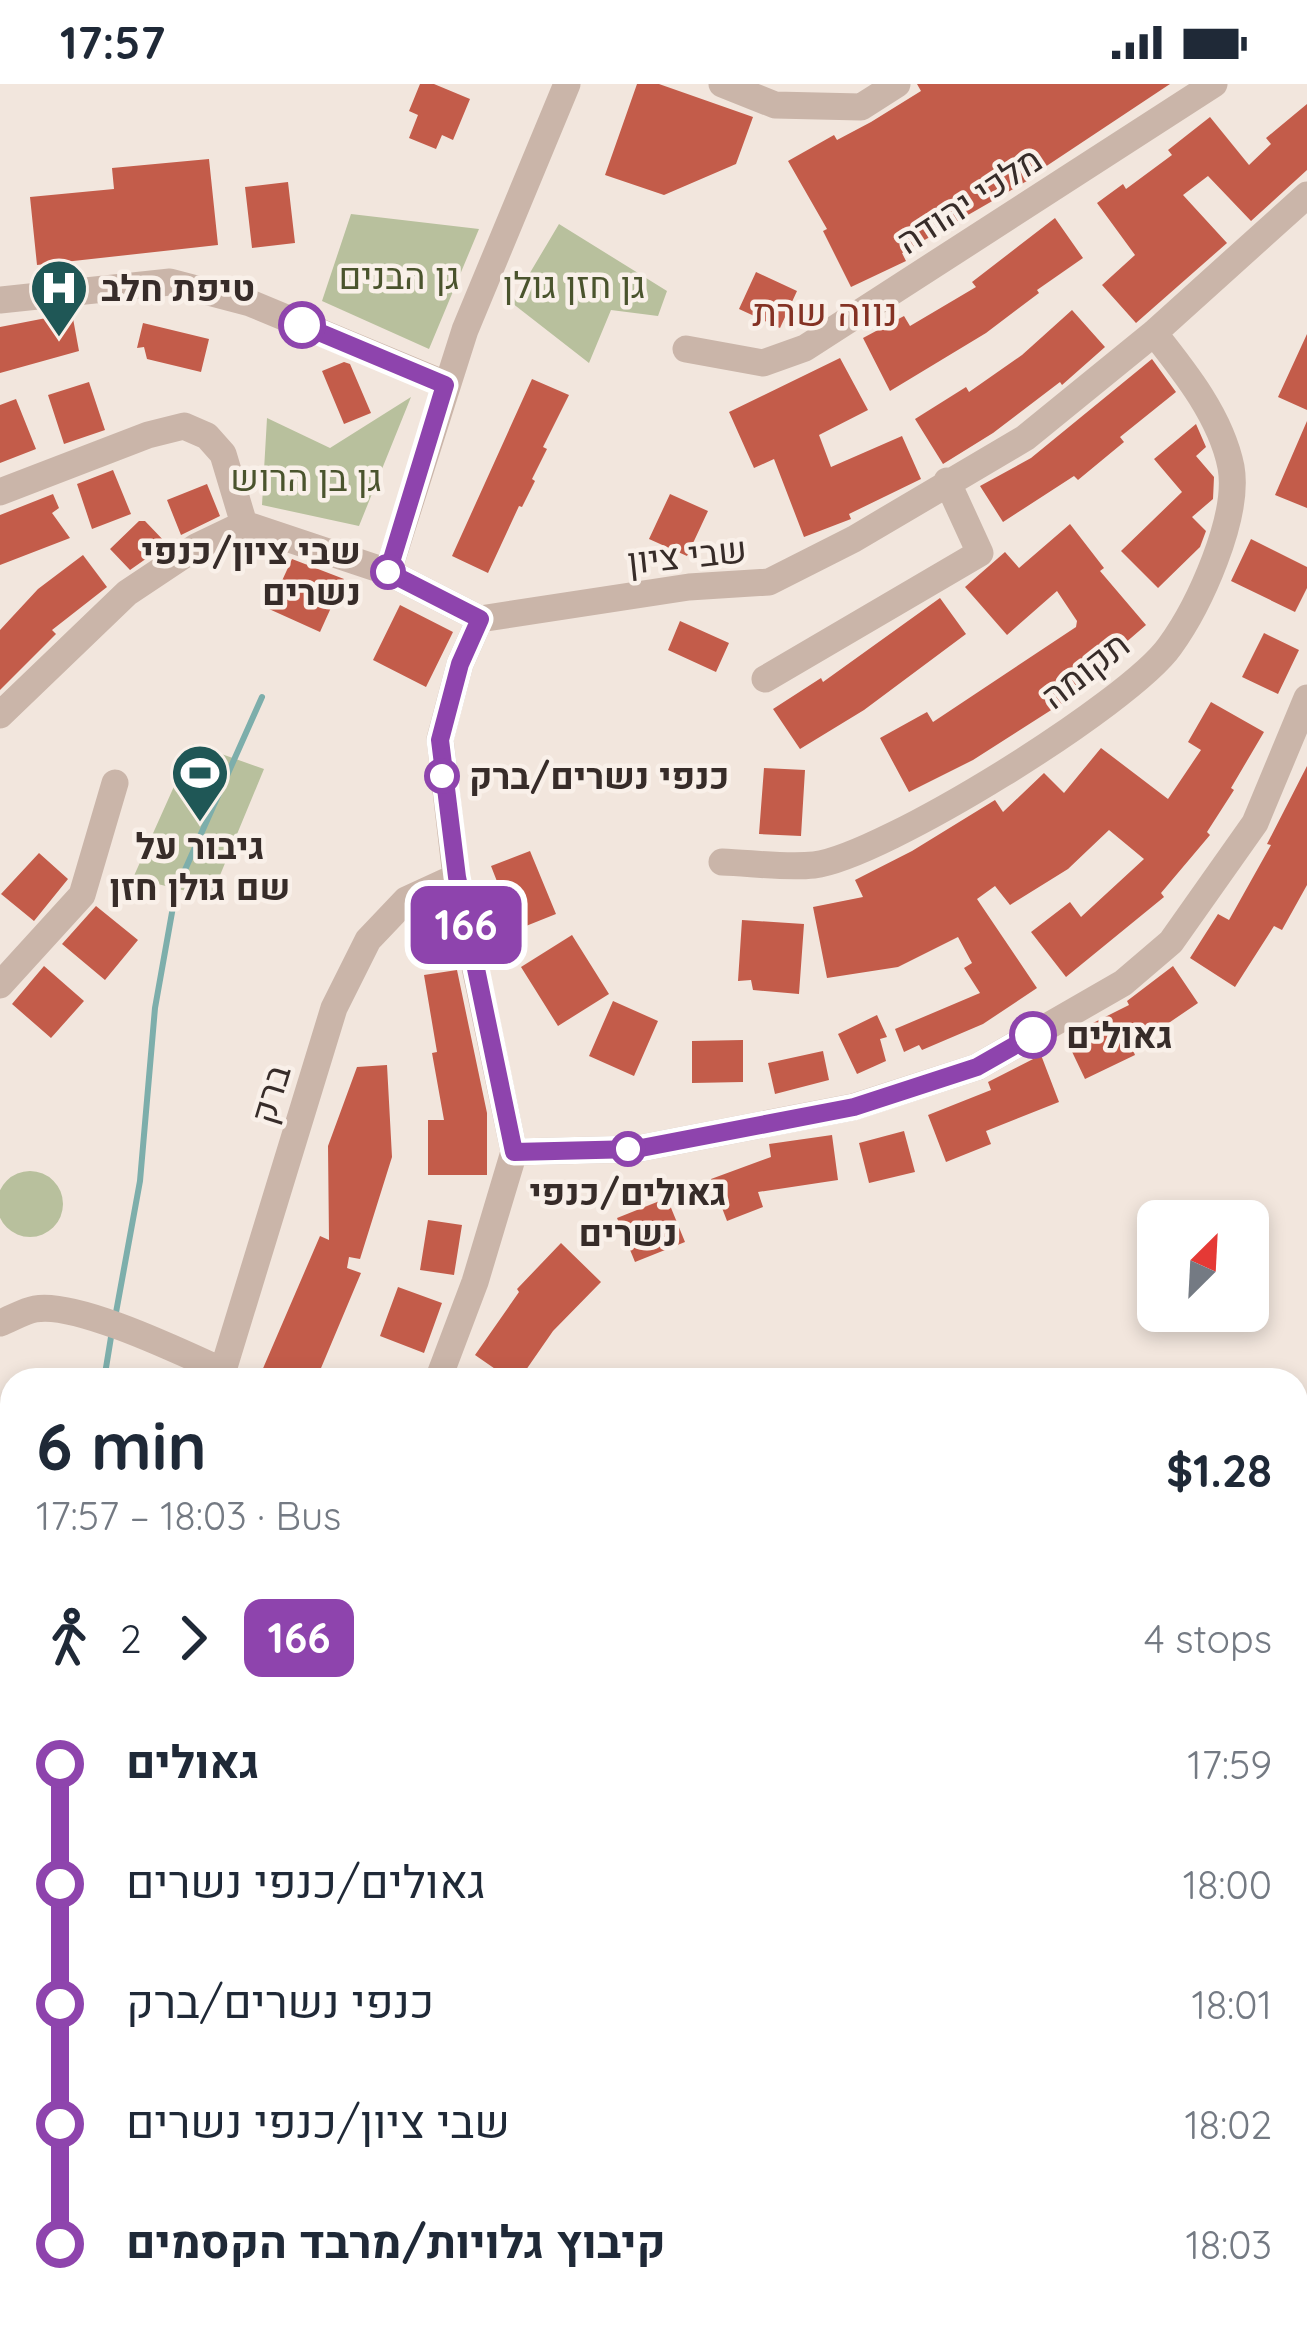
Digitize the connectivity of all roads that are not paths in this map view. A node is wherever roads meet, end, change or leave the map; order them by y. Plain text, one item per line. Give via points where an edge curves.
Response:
1 (566, 84) edge
2 (722, 84) edge
3 (897, 84) edge
4 (1214, 84) edge
5 (780, 95) edge
6 (1307, 195) edge
7 (0, 300) edge
8 (1154, 333) junction
9 (686, 349) dead end
10 (445, 385) junction
11 (947, 481) junction
12 (0, 492) edge
13 (244, 524) junction
14 (388, 572) junction
15 (480, 619) junction
16 (765, 679) dead end
17 (1307, 698) edge
18 (0, 715) edge
19 (116, 783) dead end
20 (722, 862) dead end
21 (457, 877) junction
22 (0, 985) edge
23 (514, 1152) junction
24 (0, 1323) edge
25 (206, 1368) edge
26 (224, 1368) edge
27 (443, 1368) edge

1 - 10 street
2 - 5 street
3 - 5 street via 862,107
4 - 9 street, מלכי יהודה via 805,348 763,363
6 - 8 street, שבי ציון
7 - 10 street via 170,282 250,303
8 - 11 street, שבי ציון via 1025,438
8 - 20 street, תקומה via 1210,413 1231,468 1229,520 1169,649 1059,737 894,836 816,865
10 - 14 street
11 - 15 street, שבי ציון via 769,582
11 - 16 street via 980,553
12 - 13 street via 184,426 223,454
13 - 14 street
13 - 18 street via 127,593
14 - 15 street
15 - 21 street via 440,740
17 - 23 street via 1255,824 1171,942 1123,983 998,1055 854,1107 636,1149
19 - 22 street via 82,895
21 - 23 street
21 - 26 street, ברק via 406,900 368,940 334,1008
23 - 27 street
24 - 25 street via 55,1310 127,1328

